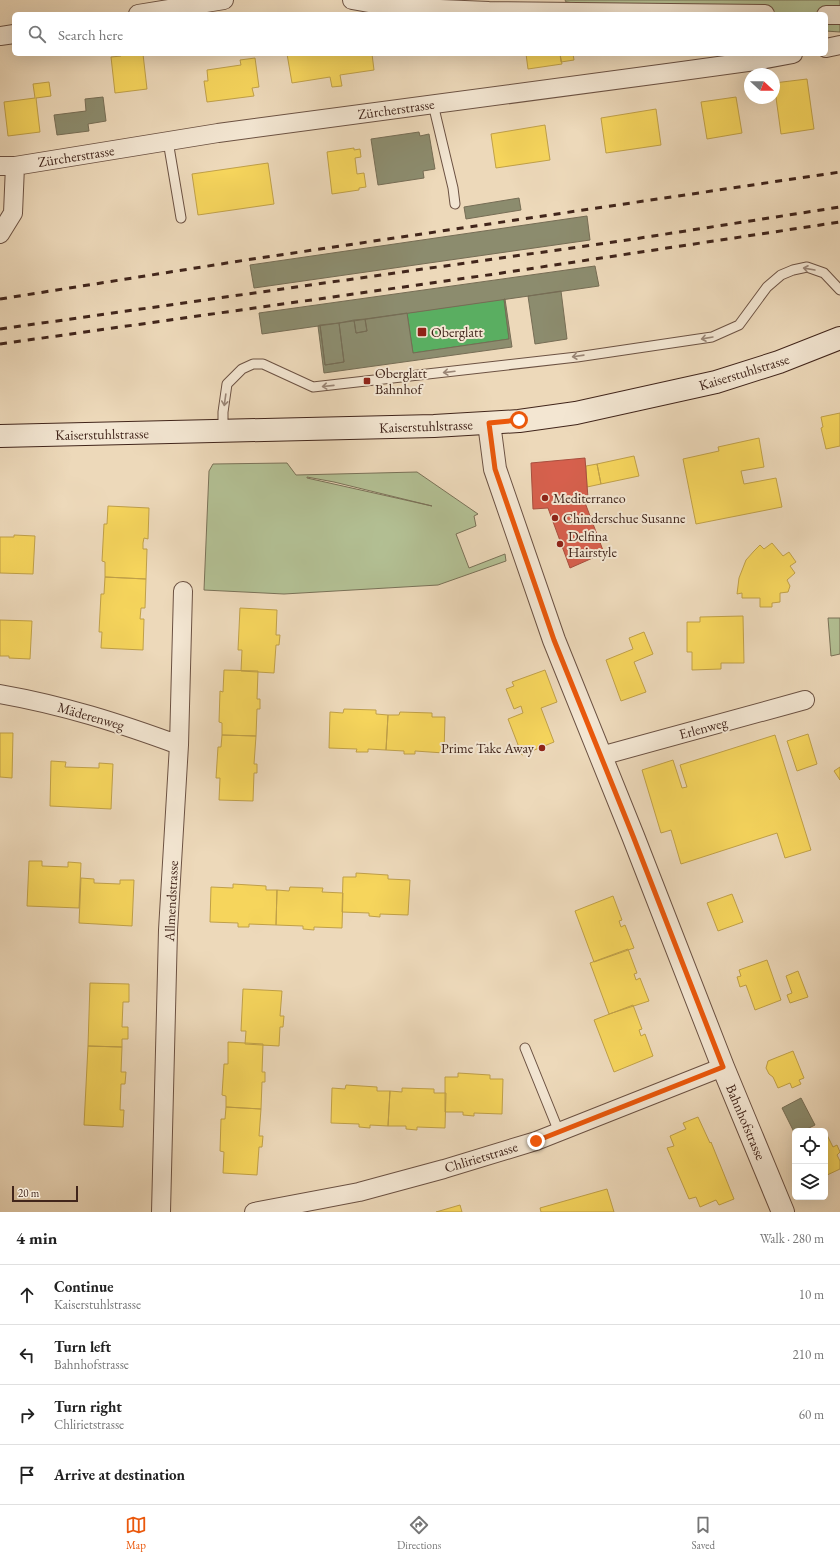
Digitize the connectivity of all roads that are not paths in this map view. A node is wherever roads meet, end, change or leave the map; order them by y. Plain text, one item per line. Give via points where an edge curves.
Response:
1 (224, 0) edge
2 (352, 0) edge
3 (150, 12) edge
4 (581, 12) edge
5 (828, 15) edge
6 (840, 15) edge
7 (12, 34) edge
8 (0, 36) edge
9 (840, 45) edge
10 (828, 48) edge
11 (782, 56) edge
12 (433, 104) junction
13 (168, 141) junction
14 (7, 166) edge
15 (455, 204) dead end
16 (181, 218) dead end
17 (0, 234) edge
18 (840, 290) edge
19 (840, 338) edge
20 (489, 423) junction
21 (223, 432) junction
22 (0, 436) edge
23 (183, 591) dead end
24 (0, 694) edge
25 (805, 700) dead end
26 (179, 744) junction
27 (601, 756) junction
28 (525, 1048) dead end
29 (723, 1067) junction
30 (559, 1132) junction
31 (162, 1212) edge
32 (254, 1212) edge
33 (783, 1212) edge

1 - 3 street
2 - 4 street via 391,7
5 - 6 street
7 - 8 street
9 - 10 street
11 - 12 street, Zürcherstrasse
12 - 13 street, Zürcherstrasse
12 - 15 lane
13 - 14 street, Zürcherstrasse
13 - 16 lane
14 - 17 street via 13,214
18 -> 21 lane via 824,273 807,267 793,270 781,275 767,287 739,325 712,337 569,358 313,387 264,364 252,364 242,369 227,384
19 - 20 main road, Kaiserstuhlstrasse via 779,362 716,382 576,413
20 - 21 main road, Kaiserstuhlstrasse
20 - 27 main road, Bahnhofstrasse via 495,469 554,640
21 - 22 main road, Kaiserstuhlstrasse
23 - 26 street, Allmendstrasse
24 - 26 street, Mäderenweg via 84,712
25 - 27 street, Erlenweg
26 - 31 street, Allmendstrasse via 168,930
27 - 29 main road, Bahnhofstrasse
28 - 30 lane
29 - 30 street, Chlirietstrasse
29 - 33 main road, Bahnhofstrasse
30 - 32 street, Chlirietstrasse via 444,1169 359,1192

